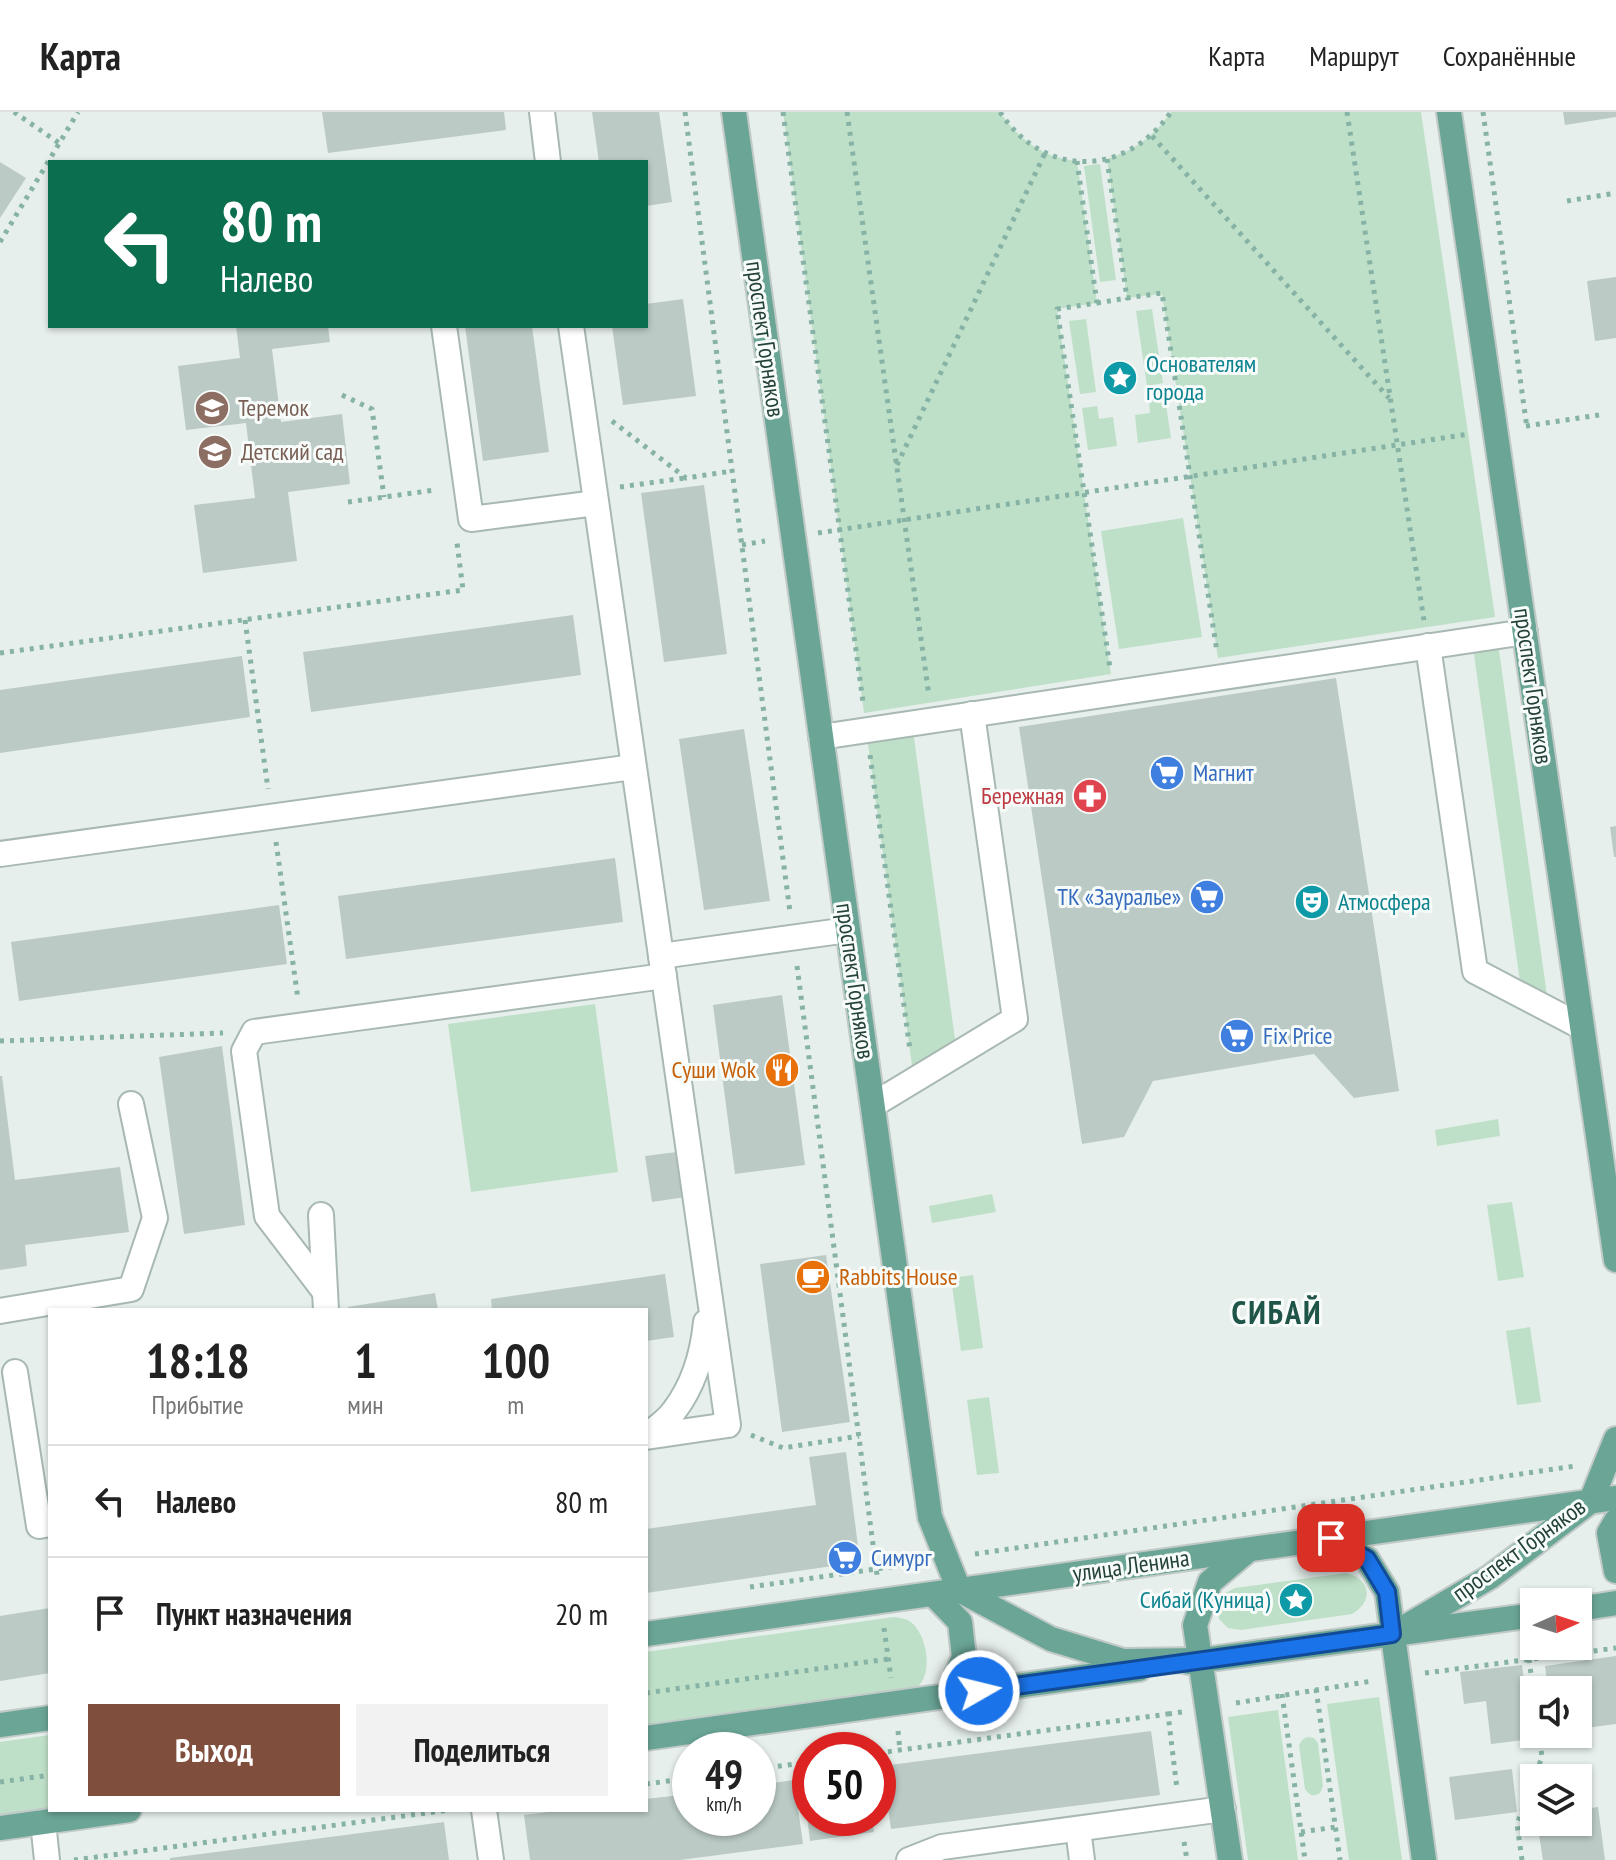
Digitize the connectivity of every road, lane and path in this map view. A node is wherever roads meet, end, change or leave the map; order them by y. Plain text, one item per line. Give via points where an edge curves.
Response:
1 (14, 112) edge
2 (78, 112) edge
3 (542, 112) edge
4 (734, 112) edge
5 (783, 112) edge
6 (847, 112) edge
7 (1000, 112) edge
8 (1171, 112) edge
9 (1347, 112) edge
10 (1449, 112) edge
11 (1152, 136) junction
12 (59, 143) junction
13 (1045, 153) junction
14 (1107, 159) junction
15 (49, 160) edge
16 (548, 160) edge
17 (48, 161) edge
18 (1077, 161) junction
19 (1616, 193) edge
20 (1567, 201) dead end
21 (0, 242) edge
22 (1127, 298) junction
23 (1097, 303) junction
24 (444, 328) edge
25 (571, 328) edge
26 (342, 395) dead end
27 (581, 398) junction
28 (1389, 399) junction
29 (1599, 415) dead end
30 (1527, 425) dead end
31 (1468, 435) dead end
32 (1396, 445) junction
33 (897, 466) junction
34 (732, 471) dead end
35 (1190, 477) junction
36 (686, 478) junction
37 (435, 490) dead end
38 (1084, 493) junction
39 (595, 496) junction
40 (384, 497) junction
41 (348, 502) dead end
42 (471, 519) junction
43 (904, 520) junction
44 (839, 530) junction
45 (1525, 632) junction
46 (1426, 636) junction
47 (0, 653) edge
48 (1218, 658) dead end
49 (1111, 674) dead end
50 (930, 704) dead end
51 (972, 714) junction
52 (866, 730) junction
53 (821, 737) junction
54 (633, 767) junction
55 (0, 854) edge
56 (848, 930) junction
57 (662, 966) junction
58 (1582, 1027) junction
59 (254, 1032) junction
60 (0, 1041) edge
61 (914, 1080) junction
62 (131, 1104) dead end
63 (873, 1105) junction
64 (321, 1215) dead end
65 (1616, 1260) edge
66 (710, 1295) junction
67 (326, 1301) edge
68 (0, 1311) edge
69 (15, 1372) dead end
70 (728, 1425) junction
71 (648, 1435) edge
72 (859, 1436) dead end
73 (648, 1437) edge
74 (1611, 1450) edge
75 (1616, 1498) edge
76 (1591, 1501) junction
77 (1616, 1521) edge
78 (48, 1524) edge
79 (1331, 1538) junction
80 (1249, 1549) junction
81 (946, 1558) junction
82 (1616, 1571) edge
83 (738, 1589) dead end
84 (959, 1590) junction
85 (933, 1594) junction
86 (1616, 1603) edge
87 (1592, 1607) edge
88 (1520, 1617) edge
89 (648, 1634) edge
90 (1392, 1634) junction
91 (1616, 1648) edge
92 (1592, 1651) edge
93 (888, 1659) dead end
94 (1200, 1660) junction
95 (1522, 1660) edge
96 (1398, 1677) junction
97 (1316, 1689) junction
98 (648, 1693) edge
99 (1282, 1694) junction
100 (948, 1696) junction
101 (1207, 1708) junction
102 (1168, 1714) junction
103 (48, 1718) edge
104 (0, 1725) edge
105 (648, 1738) edge
106 (1541, 1748) edge
107 (896, 1751) edge
108 (48, 1775) edge
109 (672, 1780) edge
110 (0, 1782) edge
111 (648, 1784) edge
112 (1223, 1809) junction
113 (115, 1812) edge
114 (434, 1812) edge
115 (484, 1812) edge
116 (1181, 1815) junction
117 (43, 1822) junction
118 (1336, 1827) junction
119 (0, 1828) edge
120 (1078, 1829) junction
121 (1301, 1832) junction
122 (47, 1860) edge
123 (73, 1860) edge
124 (491, 1860) edge
125 (909, 1860) edge
126 (1082, 1860) edge
127 (1187, 1860) edge
128 (1230, 1860) edge
129 (1305, 1860) edge
130 (1340, 1860) edge
131 (1424, 1860) edge
132 (1522, 1860) edge

1 - 12 path
2 - 12 path
3 - 16 lane
4 - 53 main road, проспект Горняков
5 - 44 path
6 - 33 path
7 - 13 path via 1019,137
8 - 11 path
9 - 28 path
10 - 45 main road, проспект Горняков
11 - 14 path
11 - 28 path
12 - 15 path
13 - 18 path
13 - 33 path
14 - 18 path
14 - 22 path
17 - 21 path
18 - 23 path
19 - 20 path
22 - 23 path
22 - 35 path via 1162,293
23 - 38 path via 1057,309
24 - 42 lane
25 - 27 lane
26 - 40 path via 372,409
27 - 36 path
27 - 39 lane
28 - 32 path
29 - 30 path
31 - 32 path
32 - 35 path
32 - 46 path
33 - 43 path
34 - 36 path
35 - 38 path
35 - 48 path
36 - 39 path
37 - 40 path
38 - 43 path
38 - 49 path
39 - 42 lane
39 - 54 lane
40 - 41 path
42 - 47 path via 456,535 463,590
43 - 44 path
43 - 50 path
44 - 52 path
45 - 46 lane
45 - 58 main road, проспект Горняков
46 - 51 lane
46 - 58 lane via 1475,971
51 - 52 lane
51 - 61 lane via 1015,1019
52 - 53 lane
52 - 61 path
53 - 56 main road, проспект Горняков
54 - 55 lane
54 - 57 lane
56 - 57 lane
56 - 63 main road, проспект Горняков
57 - 59 lane
57 - 66 lane
58 - 65 main road, проспект Горняков
59 - 60 path
59 - 67 lane via 244,1051 267,1216
61 - 63 lane
62 - 68 lane via 155,1218 131,1289
63 - 81 main road, проспект Горняков via 930,1517
64 - 67 lane
66 - 70 lane
66 - 71 lane via 704,1342 691,1381 673,1413
69 - 78 lane via 39,1526
70 - 72 path via 783,1448
70 - 73 lane
74 - 76 main road, проспект Горняков
74 - 81 path
75 - 76 main road, улица Ленина
76 - 79 main road, улица Ленина
76 - 90 main road, проспект Горняков via 1490,1577
77 - 82 main road via 1609,1533
79 - 80 main road, улица Ленина
79 - 90 main road via 1367,1559 1387,1592
80 - 84 main road, улица Ленина
80 - 94 main road via 1210,1582 1195,1625
81 - 83 path
81 - 84 main road, проспект Горняков
84 - 85 main road, улица Ленина
84 - 94 main road via 1051,1639 1123,1661
85 - 89 main road, улица Ленина
85 - 100 main road via 960,1622 964,1657
86 - 87 main road
88 - 90 main road
90 - 94 main road
90 - 96 main road
91 - 92 path
93 - 98 path
94 - 100 main road
94 - 101 main road
95 - 96 path
96 - 97 path
96 - 131 main road
97 - 99 path
97 - 118 path
99 - 101 path
99 - 121 path
100 - 105 main road
101 - 102 path
101 - 112 main road
102 - 107 path
102 - 116 path
103 - 104 main road
106 - 132 path via 1517,1824
108 - 110 path
109 - 111 path
112 - 116 lane
112 - 128 main road
113 - 117 main road
114 - 123 path
115 - 124 lane
116 - 120 lane
116 - 127 path
117 - 119 main road
117 - 122 lane
118 - 121 path
118 - 130 path
120 - 125 lane via 942,1847
120 - 126 lane
121 - 129 path

